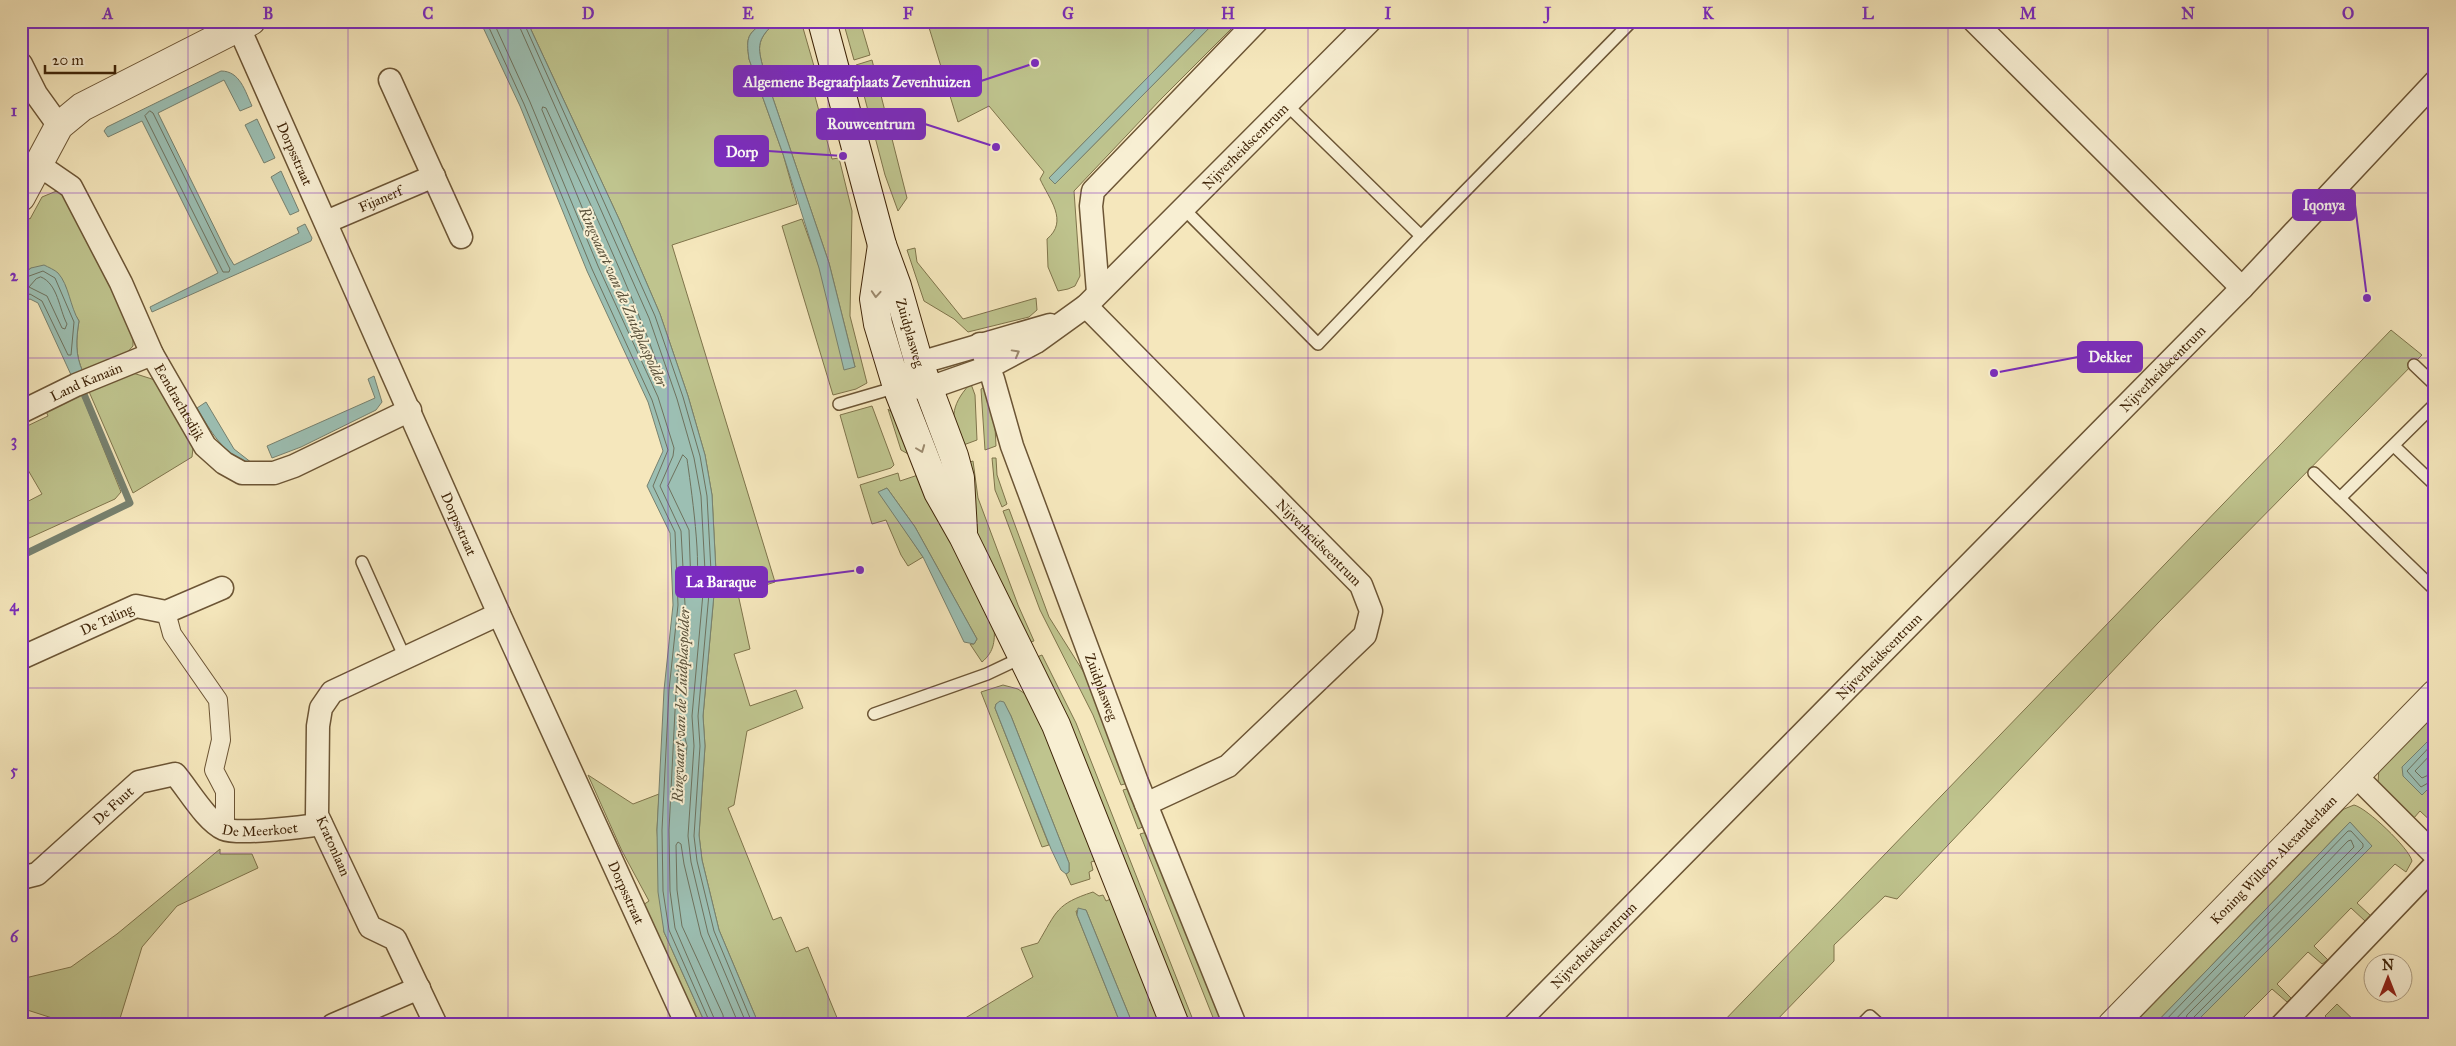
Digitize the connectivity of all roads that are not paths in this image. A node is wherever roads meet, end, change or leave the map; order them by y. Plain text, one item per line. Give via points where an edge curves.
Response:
1 (822, 21) edge
2 (1257, 21) edge
3 (1370, 21) edge
4 (1632, 21) edge
5 (1974, 21) edge
6 (242, 23) edge
7 (21, 64) edge
8 (390, 80) dead end
9 (2430, 96) edge
10 (1287, 105) junction
11 (59, 126) junction
12 (39, 165) junction
13 (434, 176) junction
14 (21, 197) edge
15 (1184, 209) junction
16 (326, 222) junction
17 (1421, 236) junction
18 (461, 237) dead end
19 (882, 245) junction
20 (2242, 288) junction
21 (1092, 299) junction
22 (1066, 321) junction
23 (980, 344) junction
24 (152, 354) junction
25 (2414, 365) dead end
26 (989, 367) junction
27 (924, 375) junction
28 (2435, 385) edge
29 (897, 387) junction
30 (839, 404) dead end
31 (2435, 404) edge
32 (410, 410) junction
33 (21, 412) edge
34 (2394, 446) junction
35 (2314, 473) dead end
36 (2435, 485) edge
37 (2340, 498) junction
38 (963, 536) junction
39 (362, 562) dead end
40 (222, 588) dead end
41 (2435, 590) edge
42 (166, 612) junction
43 (499, 614) junction
44 (1023, 657) junction
45 (21, 658) edge
46 (405, 658) junction
47 (2435, 694) edge
48 (874, 714) dead end
49 (2356, 776) junction
50 (1146, 804) junction
51 (321, 824) junction
52 (225, 830) junction
53 (2435, 855) edge
54 (2435, 865) edge
55 (21, 878) edge
56 (419, 988) junction
57 (2295, 1020) edge
58 (334, 1025) edge
59 (436, 1025) edge
60 (687, 1025) edge
61 (1175, 1025) edge
62 (1235, 1025) edge
63 (1515, 1025) edge
64 (1862, 1025) edge
65 (1880, 1025) edge
66 (2112, 1025) edge

1 - 19 main road, Zuidplasweg
2 - 21 street via 1094,191 1091,206
3 - 10 street, Nijverheidscentrum
4 - 17 lane
5 - 20 street
6 - 11 main road via 82,107
6 - 16 street, Dorpsstraat
7 - 11 street via 36,94
8 - 13 street
9 - 20 street, Nijverheidscentrum
10 - 15 street, Nijverheidscentrum
10 - 17 lane
11 - 12 main road
12 - 14 main road
12 - 24 street, Eendrachtsdijk via 71,187 121,283
13 - 16 street, Fijanerf
13 - 18 street
15 - 17 lane via 1318,344
15 - 21 street, Nijverheidscentrum
16 - 32 street, Dorpsstraat
19 - 27 main road, Zuidplasweg
19 -> 29 main road, Zuidplasweg via 874,299
20 - 63 street, Nijverheidscentrum
21 - 22 street, Nijverheidscentrum
21 - 50 street, Nijverheidscentrum via 1361,585 1371,611 1365,635 1228,766
22 - 23 street, Nijverheidscentrum
26 -> 22 street, Nijverheidscentrum via 1036,342
23 - 26 street, Zuidplasweg
23 - 27 street, Nijverheidscentrum
24 - 32 street, Eendrachtsdijk via 205,446 224,463 242,473 274,473 294,466
24 - 33 street, Land Kanaän via 82,382
25 - 28 lane
26 - 27 street, Nijverheidscentrum
26 - 50 street, Zuidplasweg via 1012,446
27 - 29 street, Nijverheidscentrum
27 - 38 main road, Zuidplasweg via 960,478
29 - 30 lane
29 -> 38 main road, Zuidplasweg via 938,492
31 - 34 lane
32 - 43 street, Dorpsstraat
34 - 36 lane
34 - 37 lane
35 - 37 lane
37 - 41 lane
38 - 44 main road, Zuidplasweg
39 - 46 lane
40 - 42 street
42 - 45 street, De Taling via 136,606
42 - 52 street, De Meerkoet via 172,634 218,700 221,740 214,770 226,791
43 - 46 street, Kratonlaan
43 - 60 street, Dorpsstraat
44 - 48 lane via 987,674
44 - 61 main road, Zuidplasweg via 1056,724
46 - 51 street, Kratonlaan via 345,685 324,700 318,726 317,815
47 - 49 main road, Koning Willem-Alexanderlaan
49 - 53 street
49 - 66 main road, Koning Willem-Alexanderlaan
50 - 62 street, Zuidplasweg
51 - 52 street, De Meerkoet via 288,830
51 - 56 street, Kratonlaan via 370,927 395,939
52 - 55 street, De Fuut via 211,820 175,774 139,782 36,874
54 - 57 street
56 - 58 street
56 - 59 street, Kratonlaan
64 - 65 lane via 1870,1016

